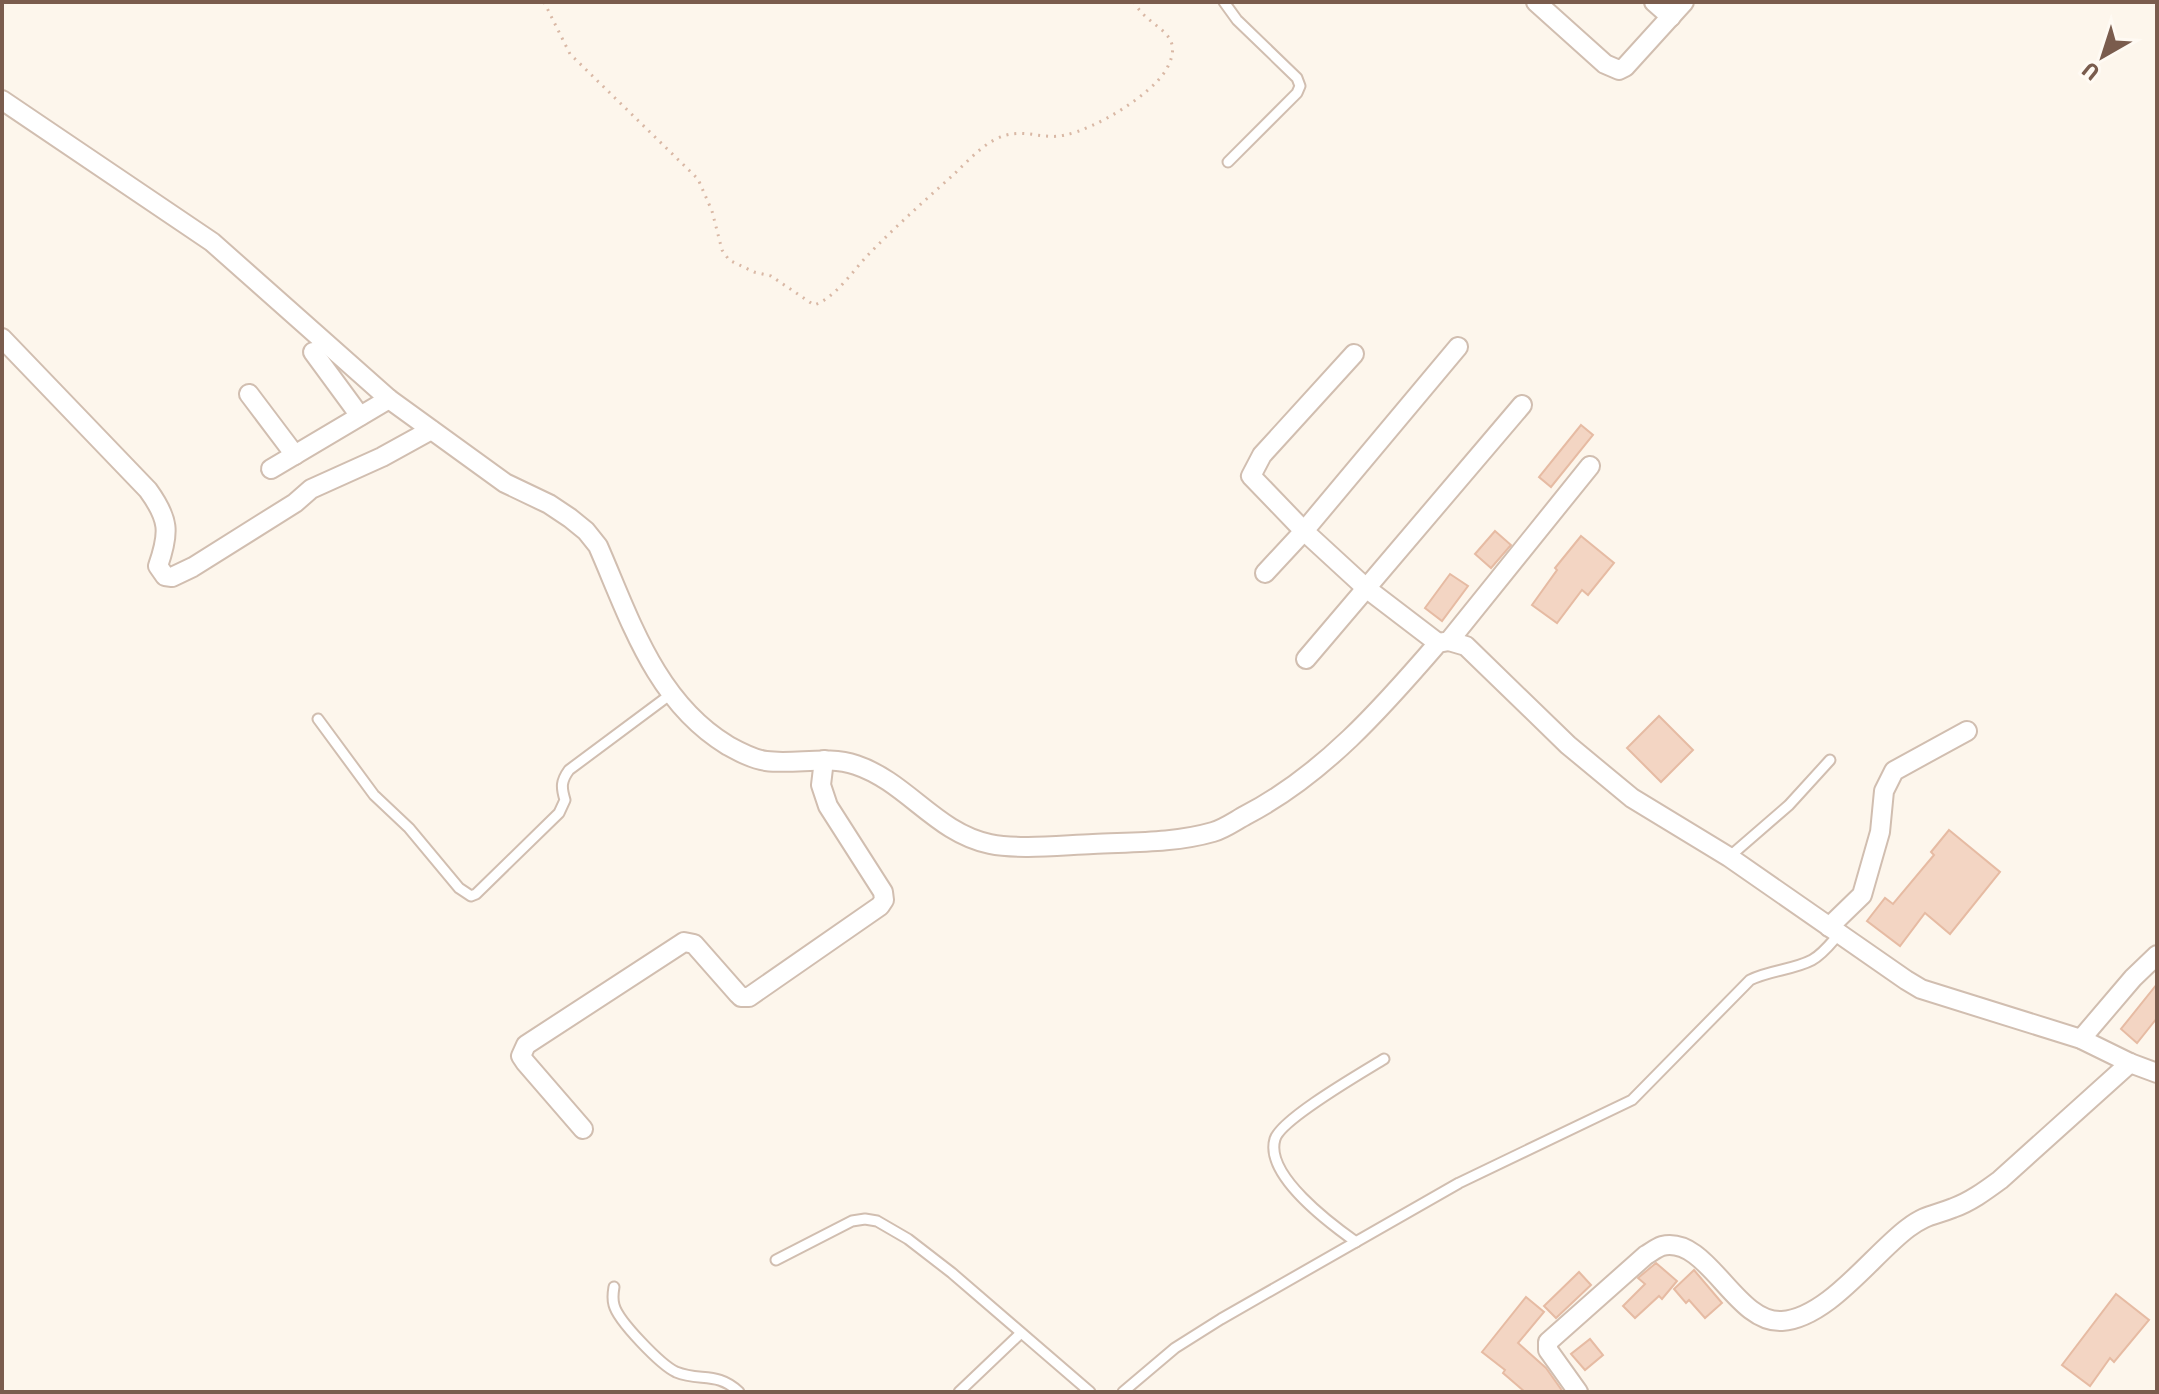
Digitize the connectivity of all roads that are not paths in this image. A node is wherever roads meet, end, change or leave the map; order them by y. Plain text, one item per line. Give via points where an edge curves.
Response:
1 (1224, 2) edge
2 (1536, 2) edge
3 (1654, 2) edge
4 (1684, 2) edge
5 (1671, 17) junction
6 (2, 100) edge
7 (1228, 162) dead end
8 (2, 338) edge
9 (1458, 347) dead end
10 (313, 352) dead end
11 (1354, 354) dead end
12 (249, 394) dead end
13 (389, 399) junction
14 (1522, 405) dead end
15 (360, 416) junction
16 (431, 430) junction
17 (295, 455) junction
18 (1590, 466) dead end
19 (271, 469) dead end
20 (1304, 531) junction
21 (1265, 573) dead end
22 (1366, 588) junction
23 (1444, 642) junction
24 (1306, 659) dead end
25 (671, 694) junction
26 (318, 719) dead end
27 (1967, 731) dead end
28 (824, 760) junction
29 (1830, 760) dead end
30 (1729, 857) junction
31 (1834, 930) junction
32 (2157, 955) edge
33 (2081, 1039) junction
34 (1384, 1059) dead end
35 (2130, 1063) junction
36 (2157, 1073) edge
37 (583, 1129) dead end
38 (1356, 1242) junction
39 (776, 1260) dead end
40 (614, 1287) dead end
41 (1021, 1333) junction
42 (739, 1392) edge
43 (959, 1392) edge
44 (1090, 1392) edge
45 (1123, 1392) edge
46 (1578, 1392) edge

1 - 7 lane via 1300,86
2 - 5 street via 1613,70 1625,67
3 - 5 street
4 - 5 street
6 - 13 street via 212,242
8 - 16 street via 160,506 167,540 158,566 165,576 193,567 311,489
9 - 20 street
10 - 15 street
11 - 20 street via 1262,455 1251,476
12 - 17 street
13 - 15 street
13 - 16 street
14 - 22 street
15 - 17 street
16 - 25 street via 505,483 549,504 586,531 598,546 654,671
17 - 19 street
18 - 23 street
20 - 21 street
20 - 22 street
22 - 23 street
22 - 24 street
23 - 28 street via 1354,735 1267,805 1215,831 1153,841 991,844 955,831 887,779 855,764
23 - 30 street via 1466,646 1568,745 1632,798
25 - 26 lane via 569,770 563,778 565,800 559,813 471,896 374,795
25 - 28 street via 691,719 739,752 766,761
27 - 31 street via 1894,771 1884,791 1880,832 1862,895
28 - 37 street via 821,785 828,806 884,900 749,997 738,994 694,944 684,942 526,1045 521,1056 525,1062
29 - 30 lane via 1789,805
30 - 31 street
31 - 33 street via 1921,989
31 - 38 lane via 1822,954 1810,962 1750,980 1632,1100 1459,1183
32 - 33 street
33 - 35 street
34 - 38 lane via 1291,1120 1275,1139 1283,1173 1306,1203
35 - 36 street
35 - 46 street via 1990,1188 1952,1209 1928,1214 1815,1309 1794,1319 1761,1316 1697,1257 1681,1247 1661,1246 1546,1346
38 - 45 lane via 1175,1348
39 - 41 lane via 852,1221 877,1221 952,1273
40 - 42 lane via 614,1307 622,1320 665,1364 684,1375 722,1379
41 - 43 lane
41 - 44 lane

